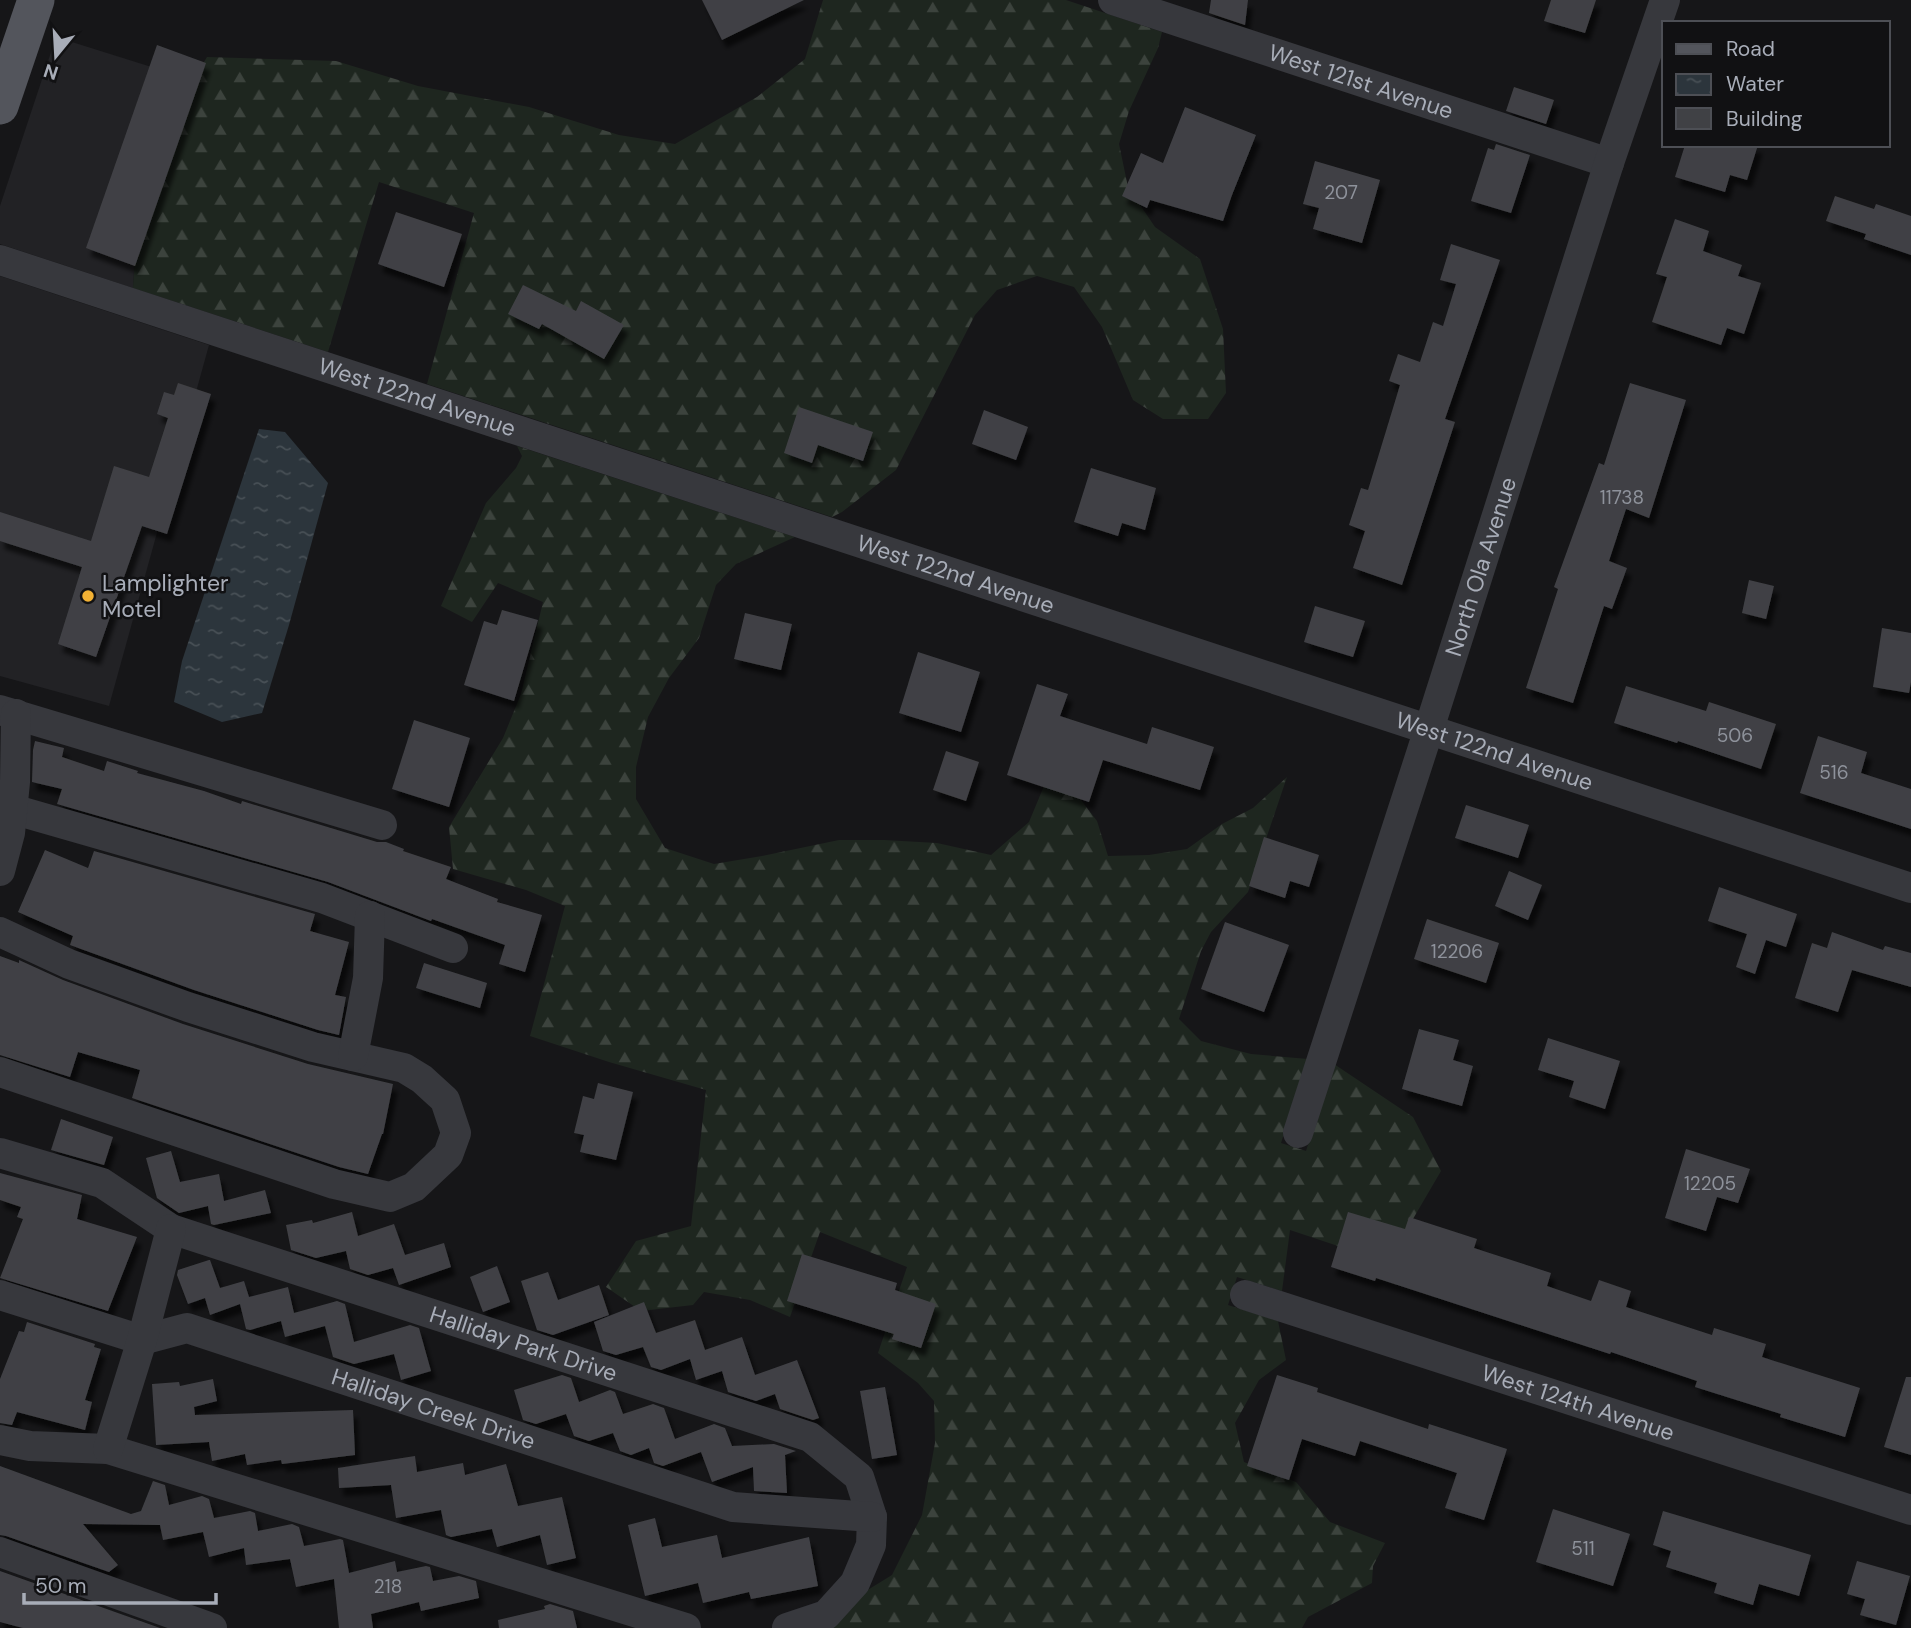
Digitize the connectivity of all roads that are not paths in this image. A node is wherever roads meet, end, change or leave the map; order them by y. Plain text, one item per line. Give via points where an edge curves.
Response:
1 (36, 0) edge
2 (1113, 0) edge
3 (1665, 0) edge
4 (0, 106) edge
5 (1609, 163) junction
6 (0, 260) edge
7 (8, 712) edge
8 (1429, 729) junction
9 (12, 809) junction
10 (382, 825) dead end
11 (0, 871) edge
12 (1911, 888) edge
13 (370, 916) junction
14 (0, 932) edge
15 (453, 948) dead end
16 (353, 1056) junction
17 (0, 1072) edge
18 (1298, 1133) dead end
19 (0, 1153) edge
20 (171, 1230) junction
21 (0, 1295) edge
22 (1245, 1295) dead end
23 (142, 1340) junction
24 (0, 1440) edge
25 (108, 1449) junction
26 (1911, 1510) edge
27 (872, 1517) junction
28 (0, 1552) edge
29 (212, 1628) edge
30 (686, 1628) edge
31 (787, 1628) edge

1 - 4 main road
2 - 5 street, West 121st Avenue
3 - 5 street, North Ola Avenue
5 - 8 street, North Ola Avenue
6 - 8 street, West 122nd Avenue
7 - 9 street via 15,782
7 - 10 street
8 - 12 street, West 122nd Avenue
8 - 18 street, North Ola Avenue
9 - 11 street
9 - 13 street via 322,898
13 - 15 street
13 - 16 street via 368,978
14 - 16 street via 69,964 188,1007
16 - 17 street via 404,1068 422,1079 445,1100 456,1133 448,1155 414,1187 390,1197 334,1184
19 - 20 street, Halliday Park Drive via 102,1183
20 - 23 street
20 - 27 street, Halliday Park Drive via 810,1437 859,1477
21 - 23 street
22 - 26 street, West 124th Avenue
23 - 25 street
23 - 27 street, Halliday Creek Drive via 187,1328 733,1507
24 - 25 street
25 - 30 street
27 - 31 street, Halliday Park Drive via 871,1545 855,1583 827,1615
28 - 29 street

